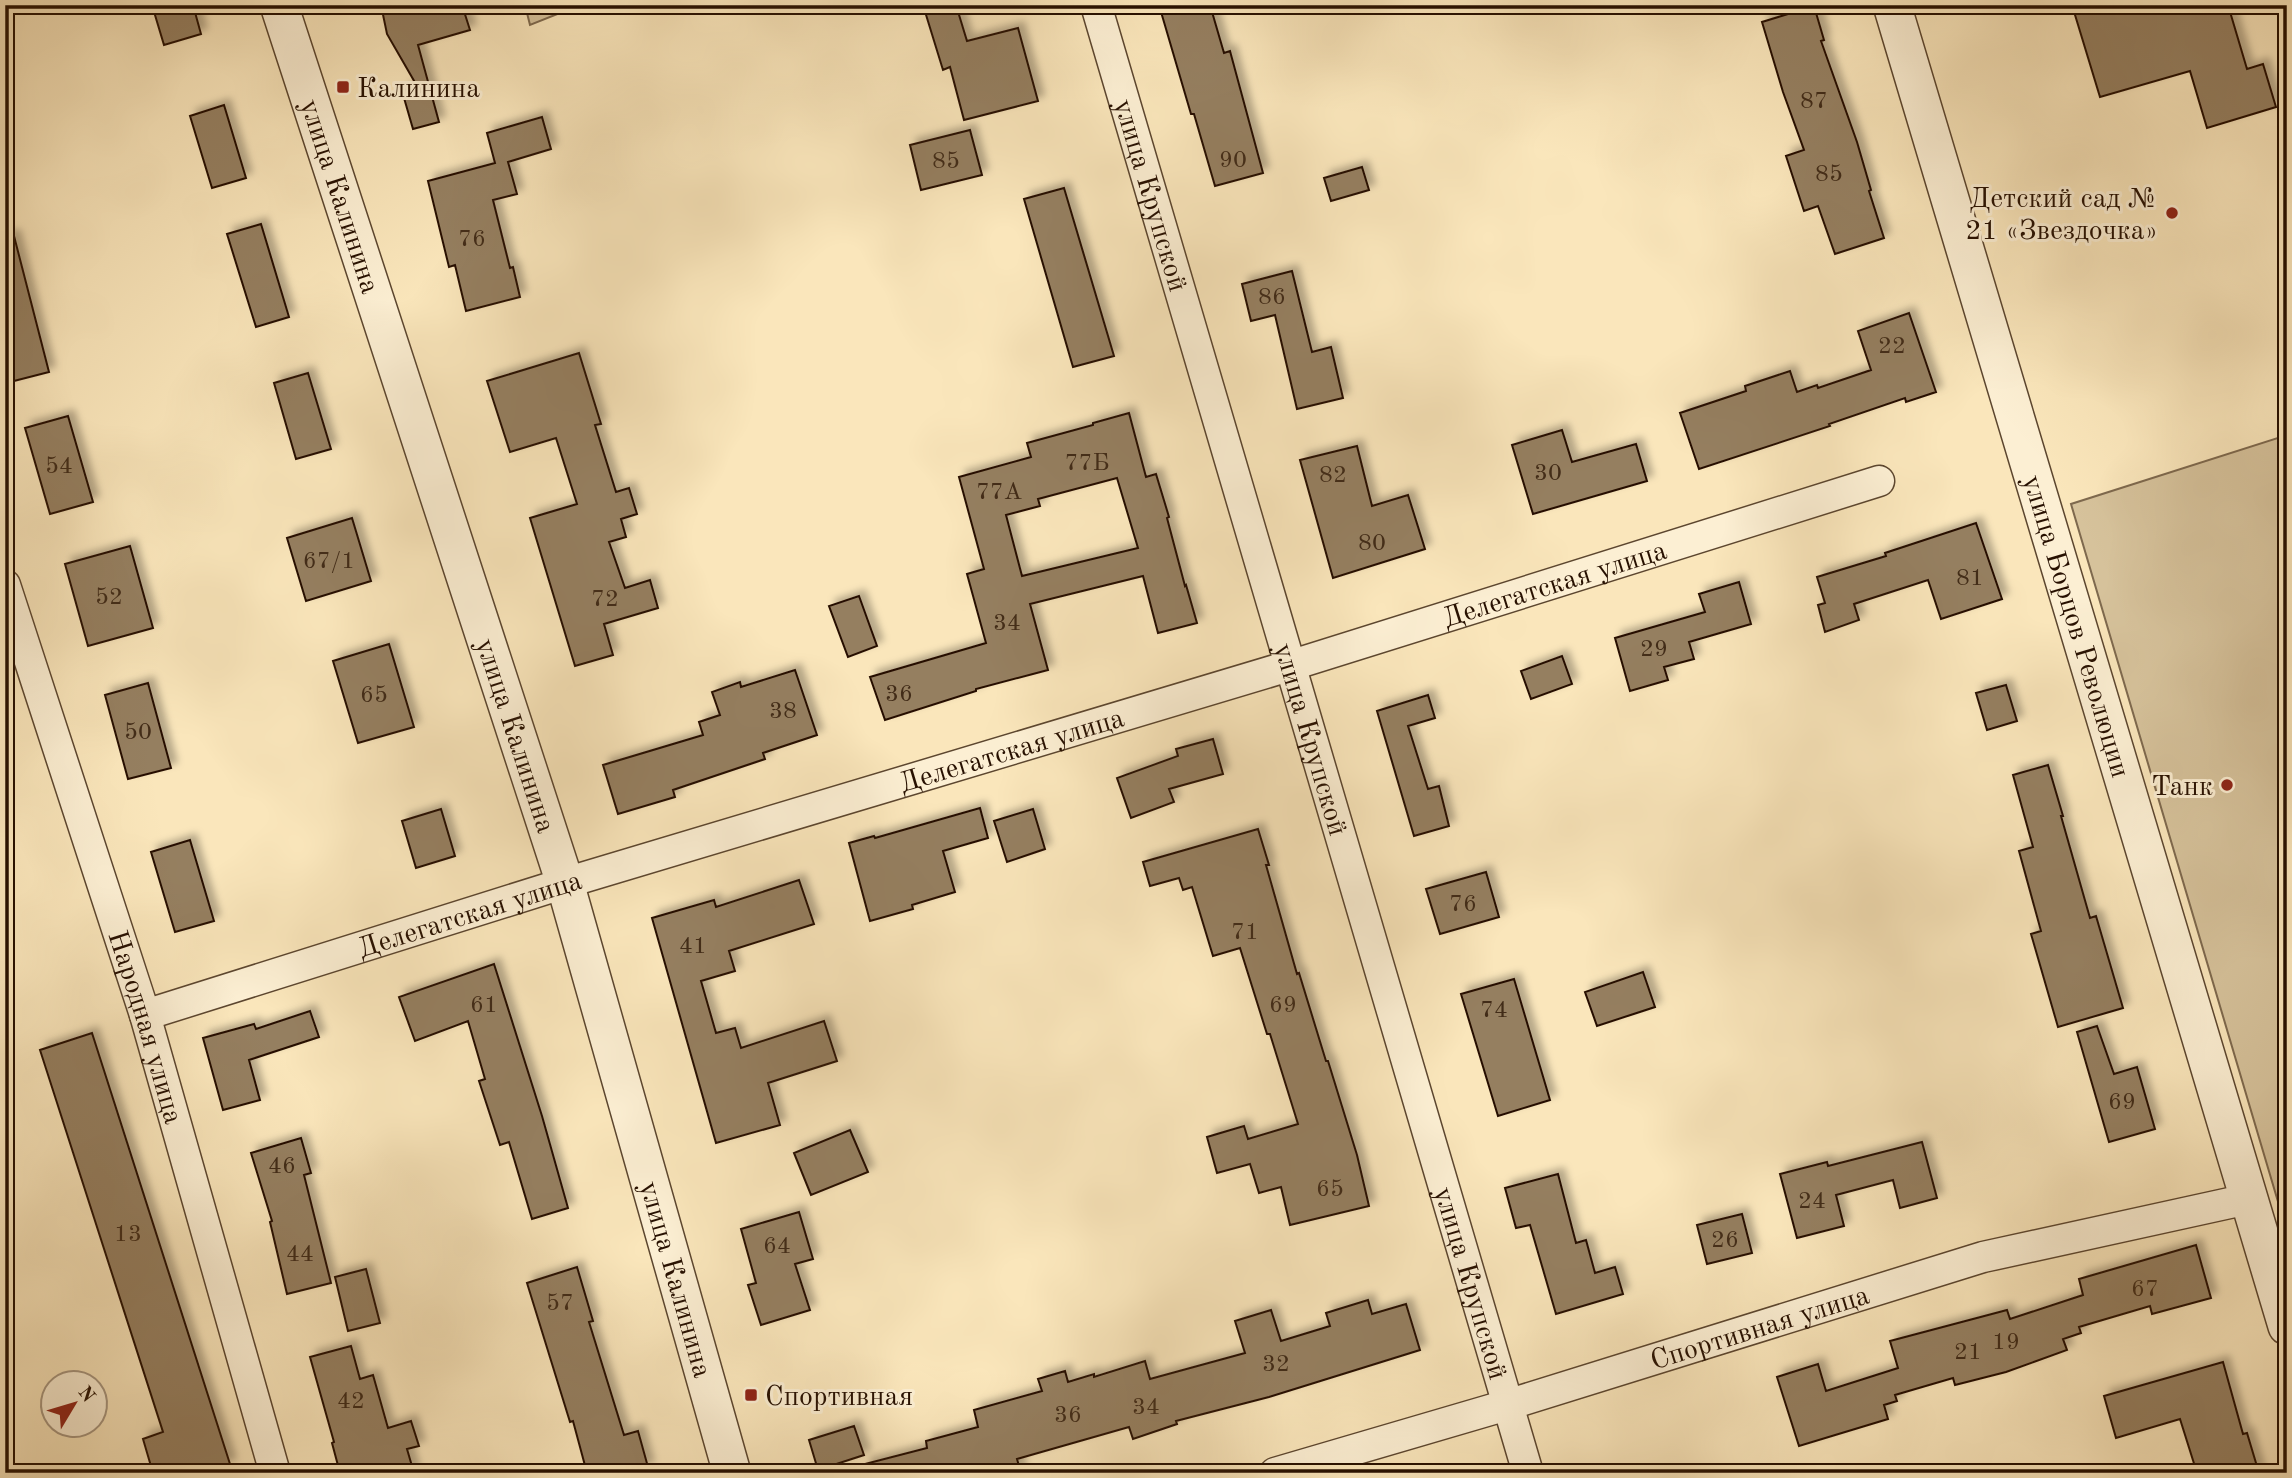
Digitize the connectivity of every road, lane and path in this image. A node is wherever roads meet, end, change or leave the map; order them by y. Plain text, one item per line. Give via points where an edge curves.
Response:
1 (279, 5) edge
2 (1096, 5) edge
3 (1892, 5) edge
4 (1879, 481) dead end
5 (5, 585) edge
6 (1289, 666) junction
7 (565, 883) junction
8 (145, 1015) junction
9 (2248, 1199) junction
10 (2287, 1326) edge
11 (1507, 1405) junction
12 (275, 1473) edge
13 (732, 1473) edge
14 (1275, 1473) edge
15 (1528, 1473) edge

1 - 7 street, улица Калинина
2 - 6 street, улица Крупской
3 - 9 street, улица Борцов Революции
4 - 6 street, Делегатская улица
5 - 8 street, Народная улица
6 - 7 street, Делегатская улица
6 - 11 street, улица Крупской
7 - 8 street, Делегатская улица
7 - 13 street, улица Калинина
8 - 12 street, Народная улица
9 - 10 street, улица Борцов Революции
9 - 11 street, Спортивная улица via 1983,1257
11 - 14 street, Спортивная улица
11 - 15 street, улица Крупской

